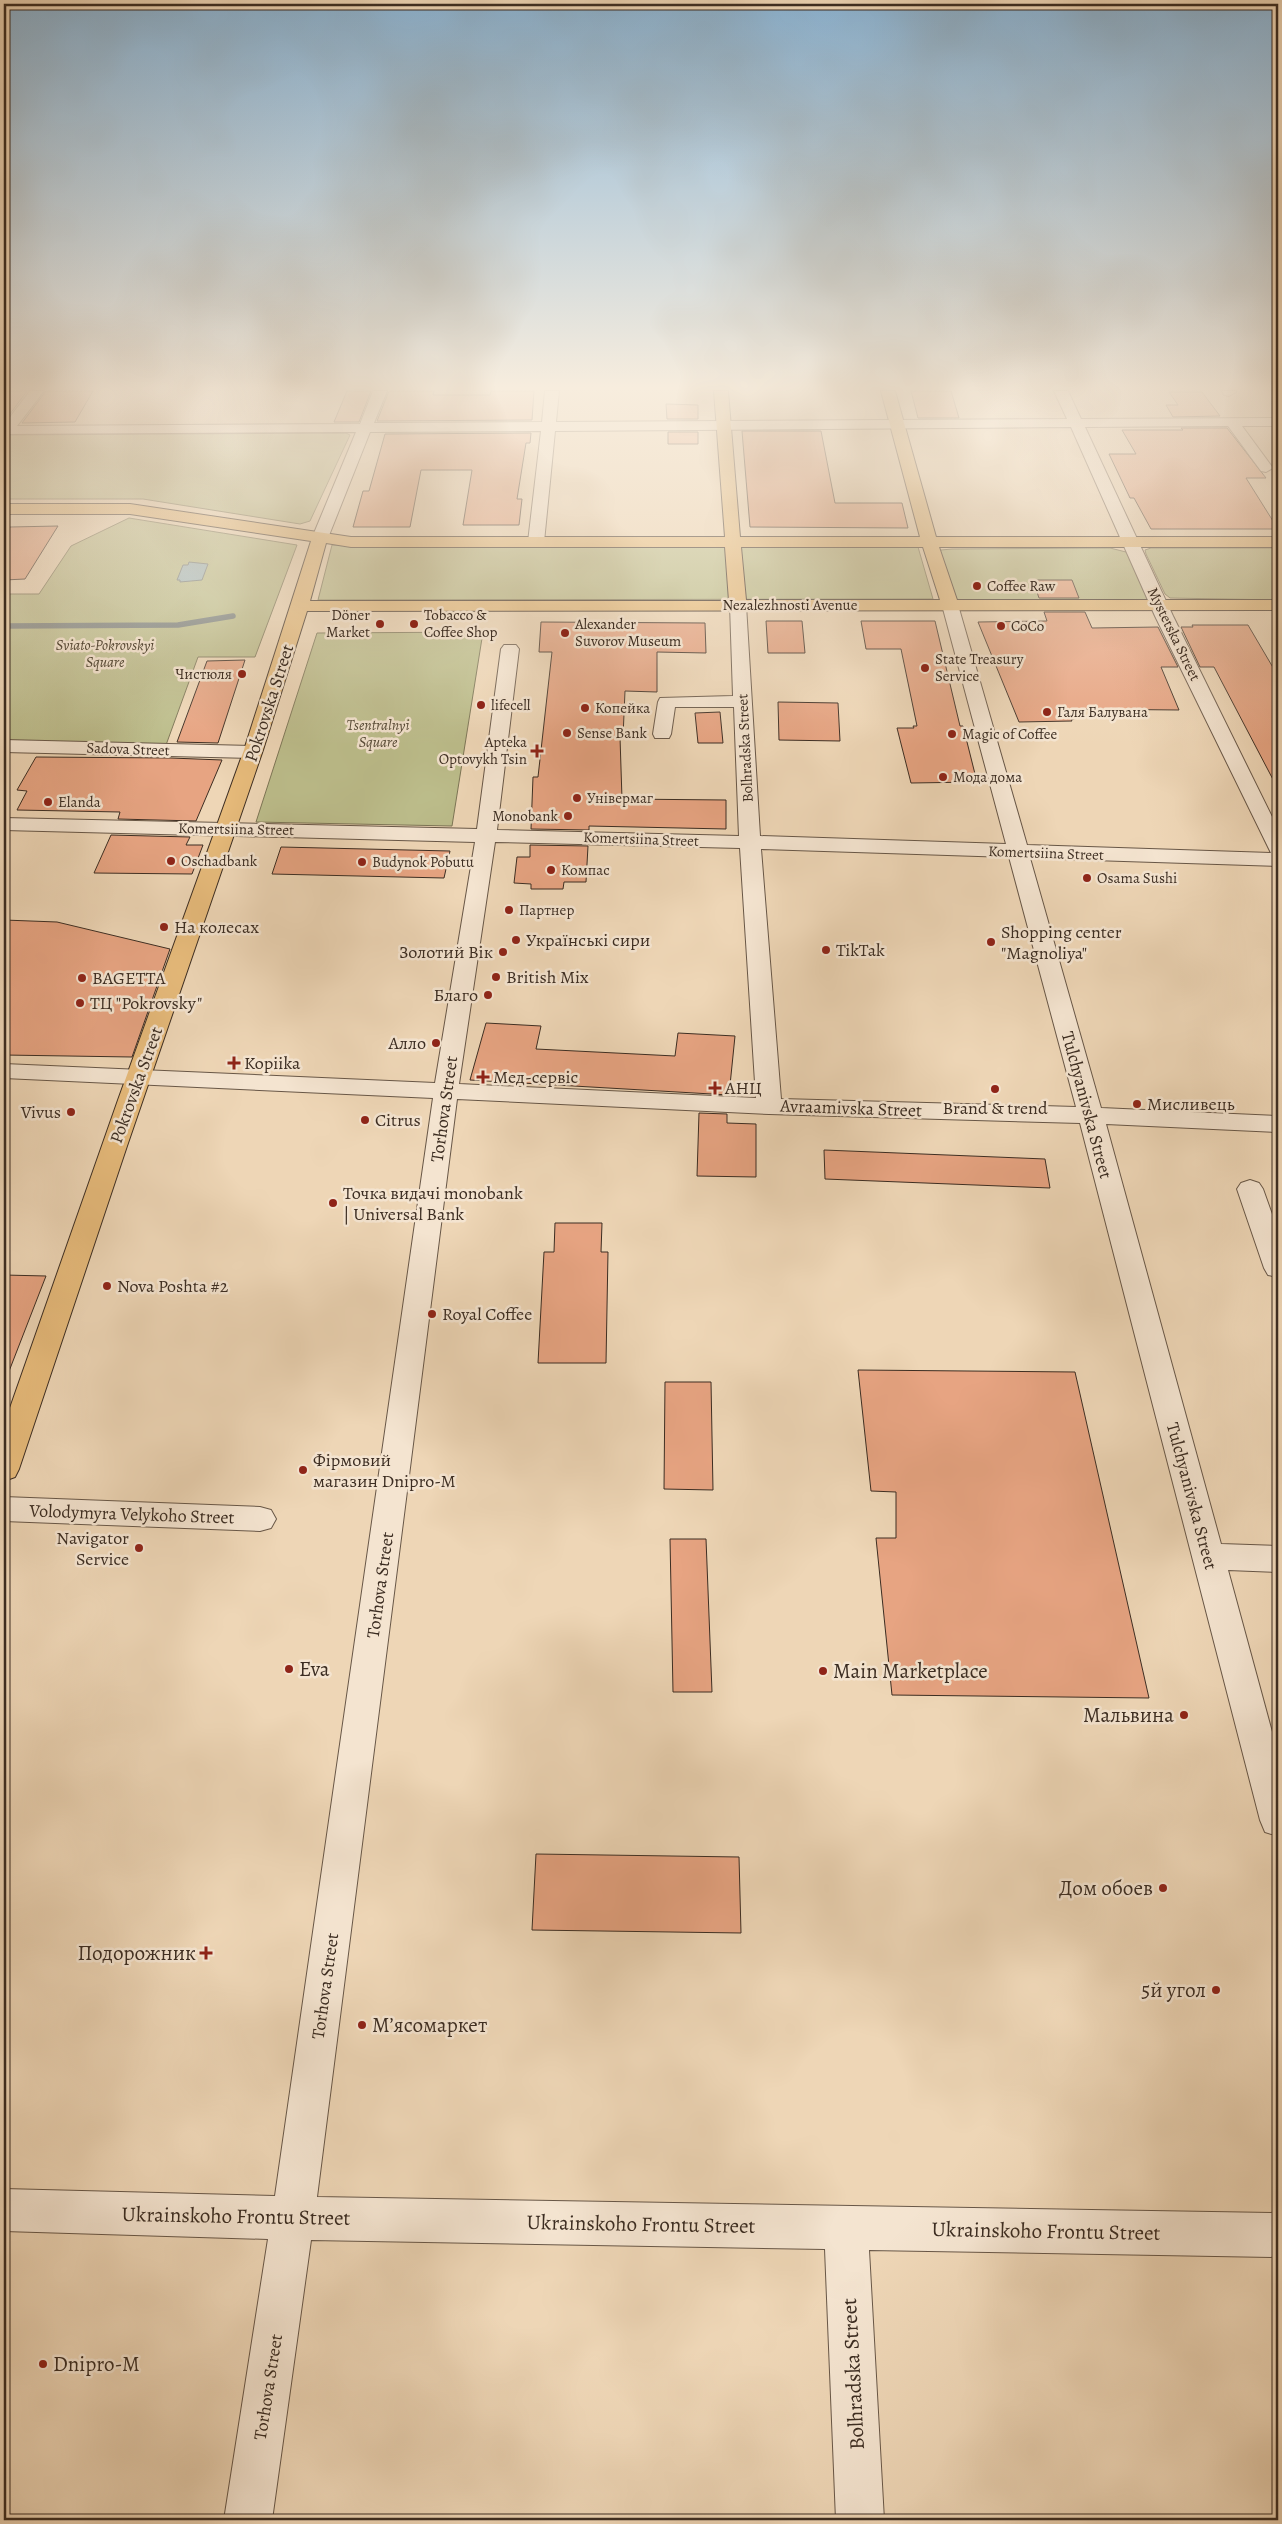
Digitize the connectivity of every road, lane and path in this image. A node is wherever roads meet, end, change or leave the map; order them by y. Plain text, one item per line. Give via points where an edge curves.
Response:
1 (135, 509) edge
2 (332, 509) edge
3 (540, 509) edge
4 (731, 509) edge
5 (920, 509) edge
6 (1115, 509) edge
7 (320, 538) junction
8 (536, 542) junction
9 (734, 542) junction
10 (930, 542) junction
11 (1130, 542) junction
12 (1278, 542) edge
13 (950, 605) junction
14 (1160, 605) junction
15 (1278, 605) edge
16 (301, 606) junction
17 (738, 606) junction
18 (510, 649) dead end
19 (742, 700) junction
20 (662, 734) dead end
21 (4, 746) edge
22 (252, 752) junction
23 (4, 824) edge
24 (228, 829) junction
25 (486, 835) junction
26 (750, 842) junction
27 (1278, 849) edge
28 (1016, 852) junction
29 (1278, 860) edge
30 (4, 1070) edge
31 (139, 1076) junction
32 (446, 1091) junction
33 (769, 1106) junction
34 (1091, 1115) junction
35 (1278, 1124) edge
36 (1250, 1189) dead end
37 (1278, 1268) edge
38 (4, 1469) edge
39 (4, 1509) edge
40 (260, 1519) dead end
41 (1209, 1557) junction
42 (1278, 1559) edge
43 (1278, 1820) edge
44 (4, 2210) edge
45 (293, 2218) junction
46 (846, 2228) junction
47 (1278, 2235) edge
48 (248, 2520) edge
49 (860, 2520) edge

1 - 7 main road
2 - 7 street, Pokrovska Street
3 - 8 street
4 - 9 main road, Bolhradska Street
5 - 10 main road, Tulchyanivska Street
6 - 11 street, Mystetska Street
7 - 8 main road via 351,542
7 - 16 main road, Pokrovska Street
8 - 9 main road
9 - 10 main road
9 - 17 main road, Bolhradska Street
10 - 11 main road
10 - 13 main road, Tulchyanivska Street
11 - 12 main road
11 - 14 street, Mystetska Street
13 - 14 main road, Nezalezhnosti Avenue
13 - 17 main road, Nezalezhnosti Avenue
13 - 28 street, Tulchyanivska Street
14 - 15 main road, Nezalezhnosti Avenue
14 - 27 street, Mystetska Street
16 - 17 main road, Nezalezhnosti Avenue
16 - 22 main road, Pokrovska Street
17 - 19 street, Bolhradska Street
18 - 25 street, Torhova Street
19 - 20 street via 667,702
19 - 26 street, Bolhradska Street
21 - 22 street, Sadova Street
22 - 24 main road, Pokrovska Street
23 - 24 street, Komertsiina Street
24 - 25 street, Komertsiina Street
24 - 31 main road, Pokrovska Street
25 - 26 street, Komertsiina Street
25 - 32 street, Torhova Street
26 - 28 street, Komertsiina Street
26 - 33 street, Bolhradska Street
28 - 29 street, Komertsiina Street
28 - 34 street, Tulchyanivska Street
30 - 31 street, Avraamivska Street
31 - 32 street, Avraamivska Street
31 - 38 main road, Pokrovska Street
32 - 33 street, Avraamivska Street
32 - 45 street, Torhova Street
33 - 34 street, Avraamivska Street
34 - 35 street, Avraamivska Street
34 - 41 street, Tulchyanivska Street
36 - 37 street
39 - 40 street, Volodymyra Velykoho Street
41 - 42 street
41 - 43 street, Tulchyanivska Street
44 - 45 street, Ukrainskoho Frontu Street
45 - 46 street, Ukrainskoho Frontu Street
45 - 48 street, Torhova Street
46 - 47 street, Ukrainskoho Frontu Street
46 - 49 street, Bolhradska Street

